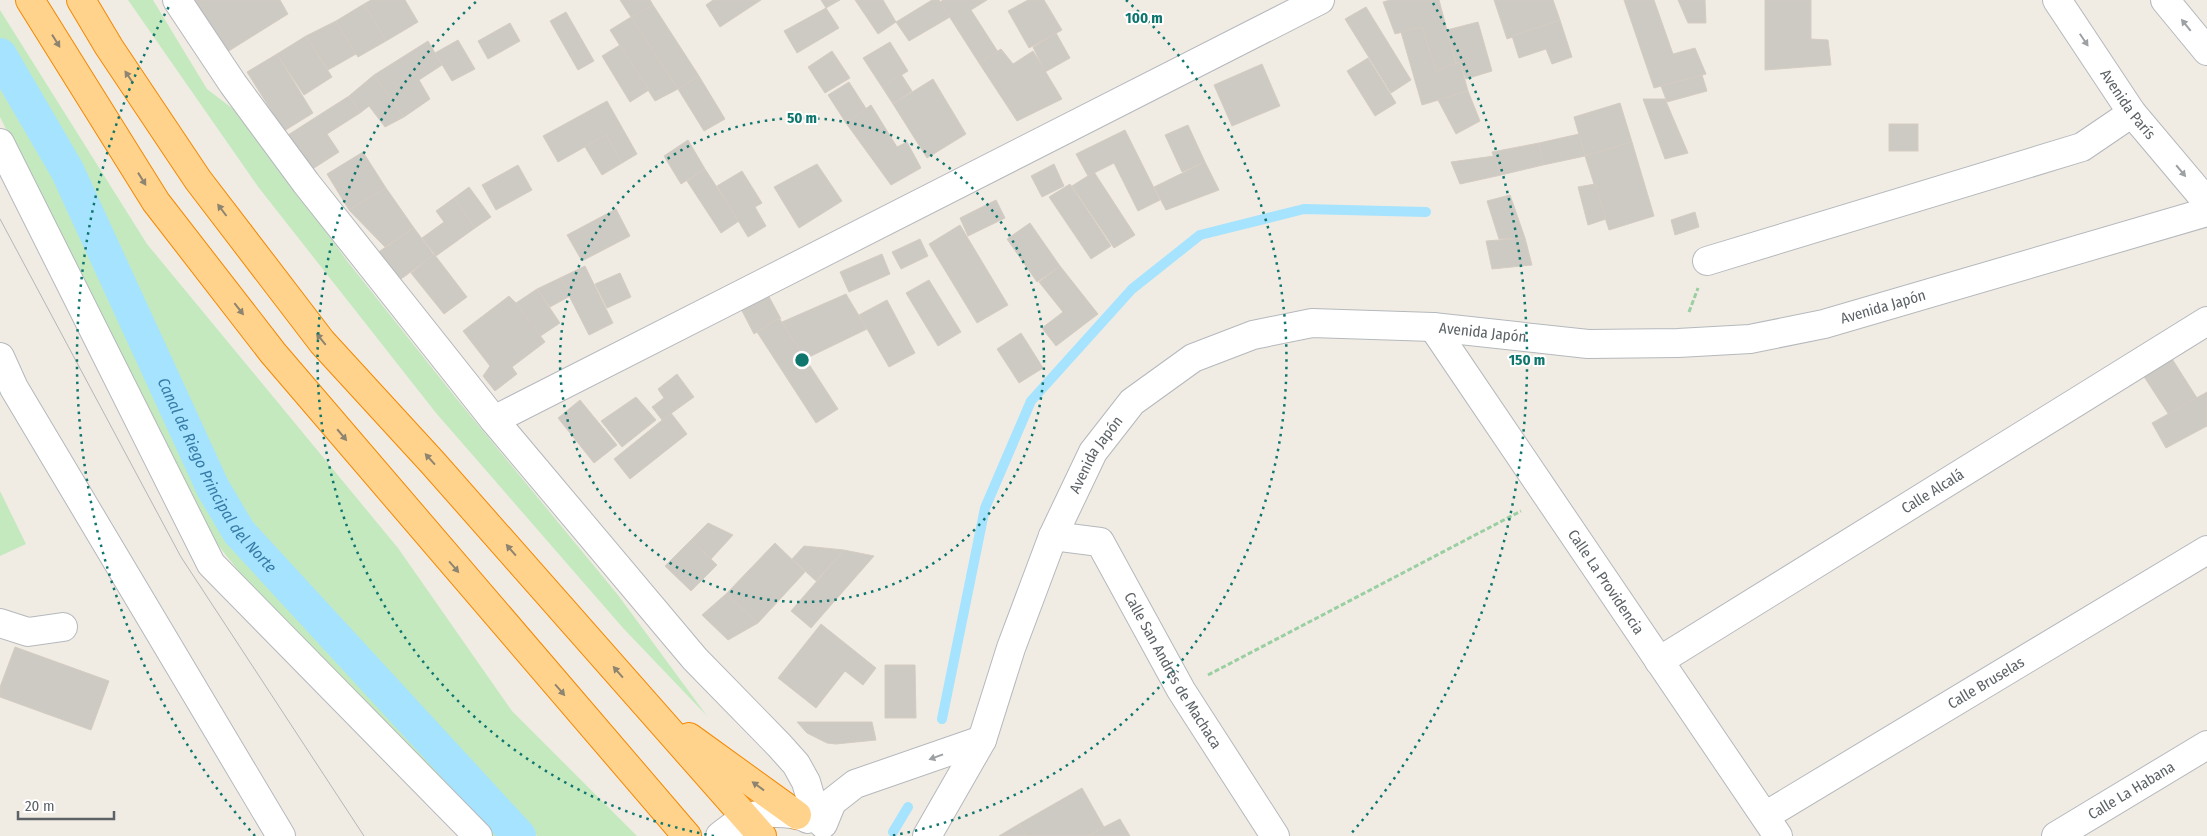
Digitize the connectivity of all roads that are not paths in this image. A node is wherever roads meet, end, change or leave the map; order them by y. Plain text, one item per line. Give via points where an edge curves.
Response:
1 (30, 0) edge
2 (82, 0) edge
3 (178, 0) edge
4 (1320, 0) edge
5 (2057, 0) edge
6 (2166, 0) edge
7 (2207, 51) edge
8 (2132, 113) junction
9 (0, 143) edge
10 (2207, 202) edge
11 (2207, 212) edge
12 (1707, 261) road end
13 (2207, 321) edge
14 (1433, 327) junction
15 (0, 357) edge
16 (7, 390) edge
17 (494, 420) junction
18 (1053, 536) junction
19 (2207, 550) edge
20 (0, 623) edge
21 (63, 627) dead end
22 (1659, 661) junction
23 (650, 709) junction
24 (982, 740) junction
25 (2207, 745) edge
26 (631, 773) junction
27 (817, 823) edge
28 (1771, 826) edge
29 (754, 827) edge
30 (281, 836) edge
31 (478, 836) edge
32 (660, 836) edge
33 (687, 836) edge
34 (720, 836) edge
35 (927, 836) edge
36 (1275, 836) edge
37 (2056, 836) edge

1 -> 26 highway via 156,202 267,346
23 -> 2 highway via 322,342 198,180 109,47
3 - 17 street via 233,84 306,183
4 - 17 street
5 -> 8 street, Avenida París
7 -> 6 street
8 -> 10 street, Avenida París
8 - 12 street via 2082,147
9 - 31 street via 211,564
11 - 14 street, Avenida Japón via 1824,324 1750,339 1588,344
13 - 22 street, Calle Alcalá
14 - 18 street, Avenida Japón via 1312,323 1253,335 1193,358 1132,402 1093,452
14 - 22 street, Calle La Providencia
15 - 16 street
16 - 30 street
17 - 27 street via 695,659 796,764 806,782
18 - 24 street, Avenida Japón via 1011,648
18 - 36 street, Calle San Andrés de Machaca via 1100,542 1181,690
19 - 28 street, Calle Bruselas
20 - 21 street via 28,632
22 - 28 street, Calle La Providencia
27 -> 23 highway
23 - 29 highway
24 -> 27 street via 855,784 832,802
24 - 35 street, Avenida Japón
25 - 37 street, Calle La Habana
26 - 32 highway
26 - 33 highway
27 - 29 street via 770,813
29 - 34 street

